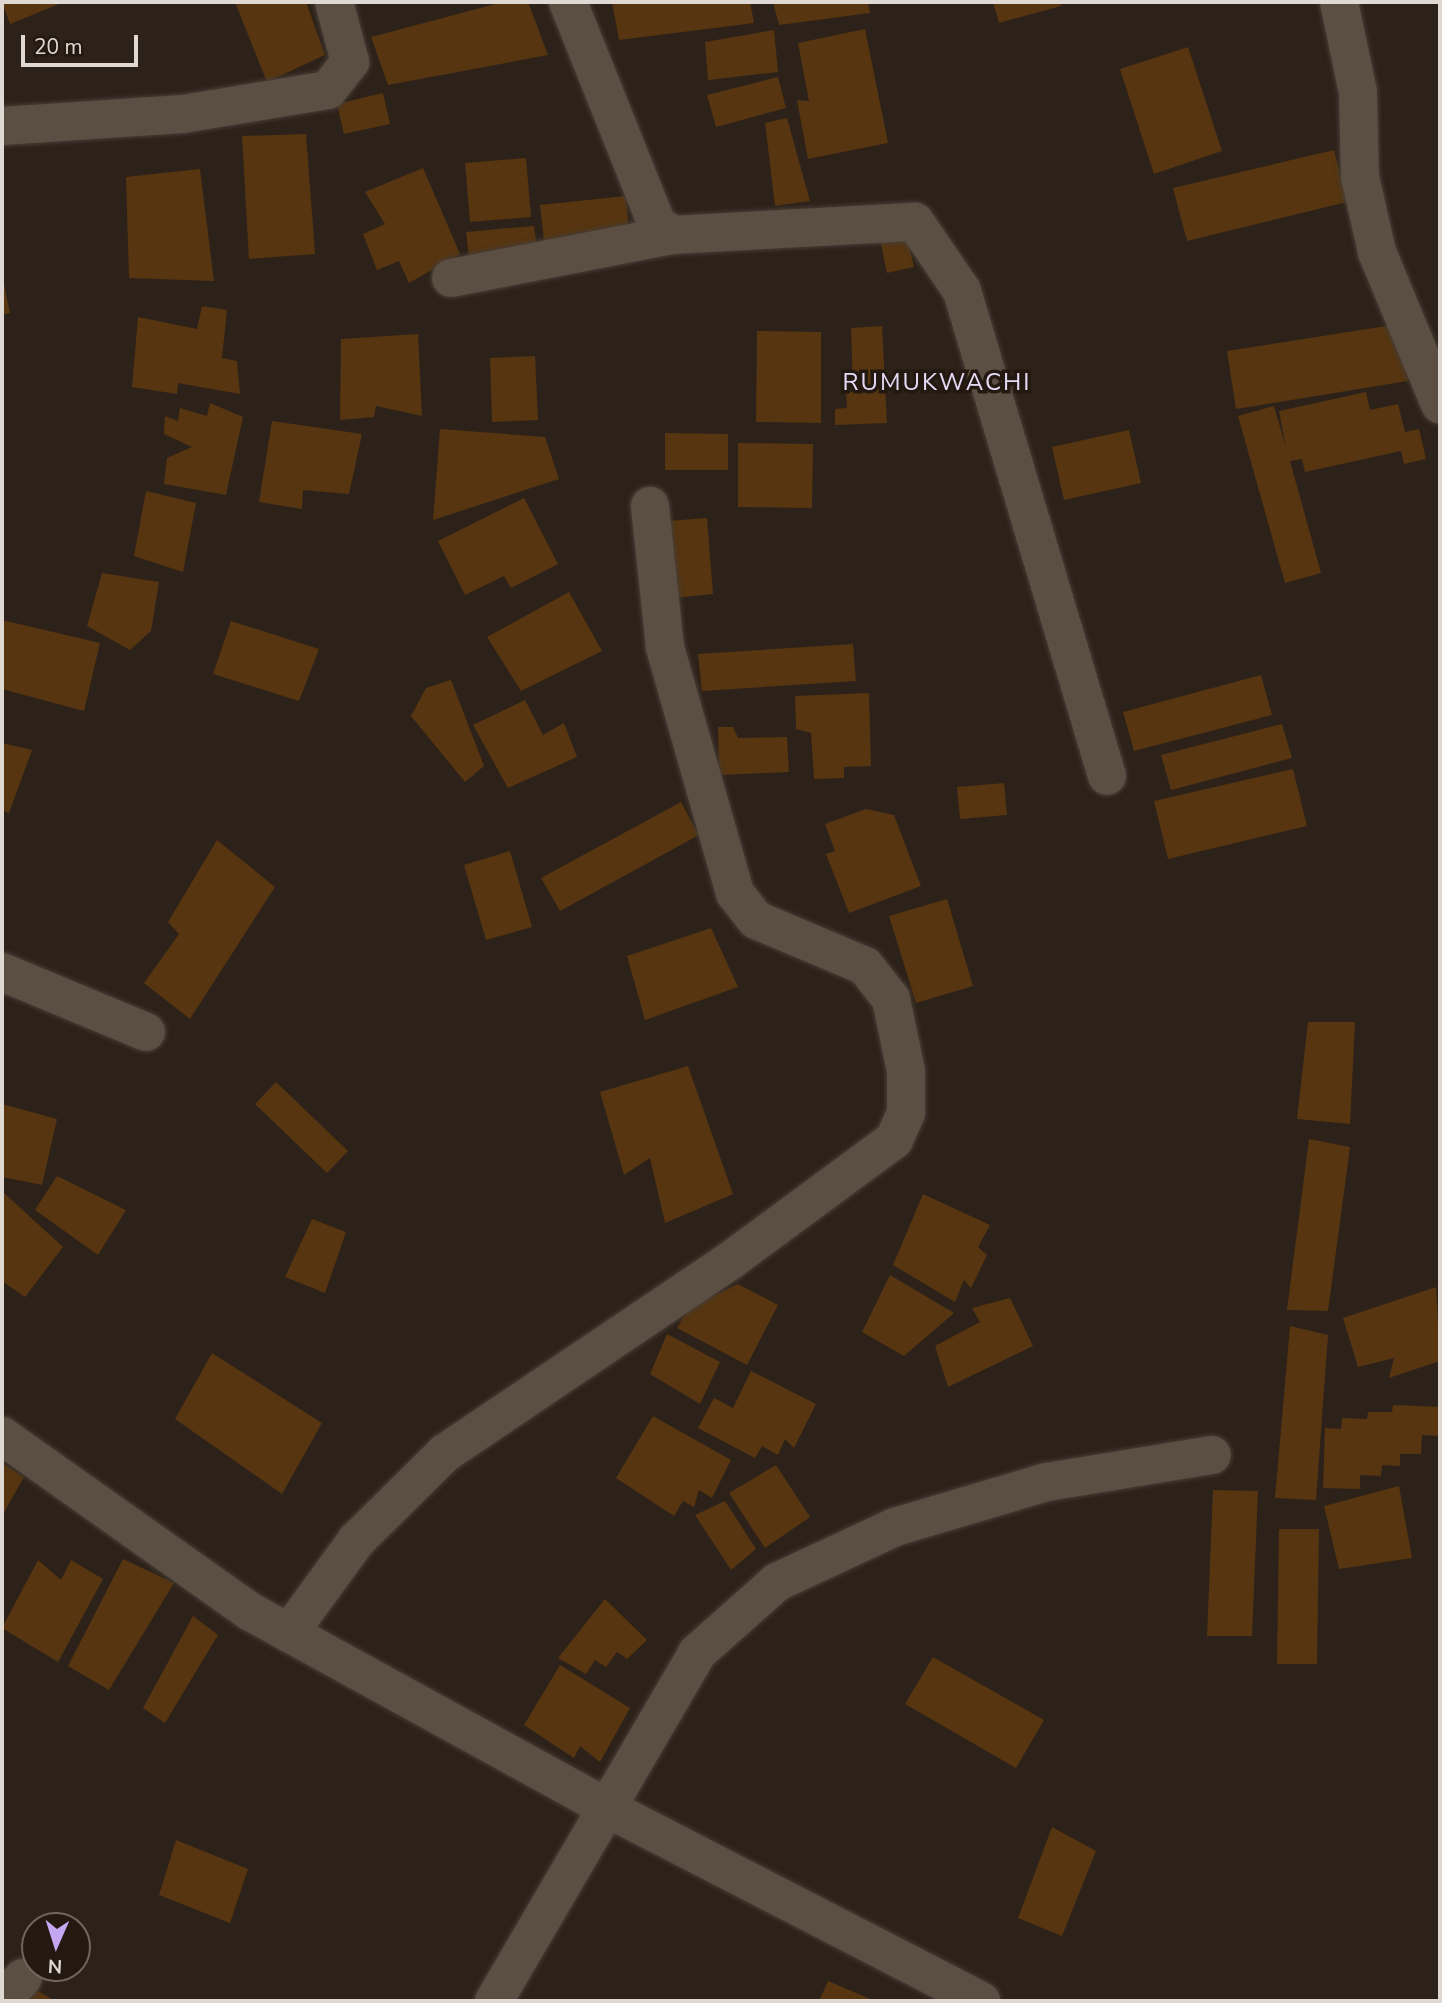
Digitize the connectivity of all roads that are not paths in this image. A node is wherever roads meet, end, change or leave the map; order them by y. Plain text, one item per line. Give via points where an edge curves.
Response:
1 (334, 2) edge
2 (568, 2) edge
3 (1339, 2) edge
4 (2, 126) edge
5 (672, 235) junction
6 (451, 278) dead end
7 (1440, 404) edge
8 (650, 506) dead end
9 (1107, 776) dead end
10 (2, 972) edge
11 (146, 1032) dead end
12 (2, 1436) edge
13 (1212, 1455) dead end
14 (289, 1633) junction
15 (607, 1808) junction
16 (495, 2001) edge
17 (981, 2001) edge

1 - 4 street via 350,62 328,90 183,114
2 - 5 street via 657,225
3 - 7 street via 1358,92 1360,177 1377,252
5 - 6 street
5 - 9 street via 895,218 915,222 925,233 962,292
8 - 14 street via 665,648 735,893 756,920 865,966 891,999 906,1071 906,1113 884,1148 445,1453 356,1541
10 - 11 street
12 - 14 street
13 - 15 street via 1034,1486 895,1527 777,1582 697,1653
14 - 15 street
15 - 16 street
15 - 17 street

